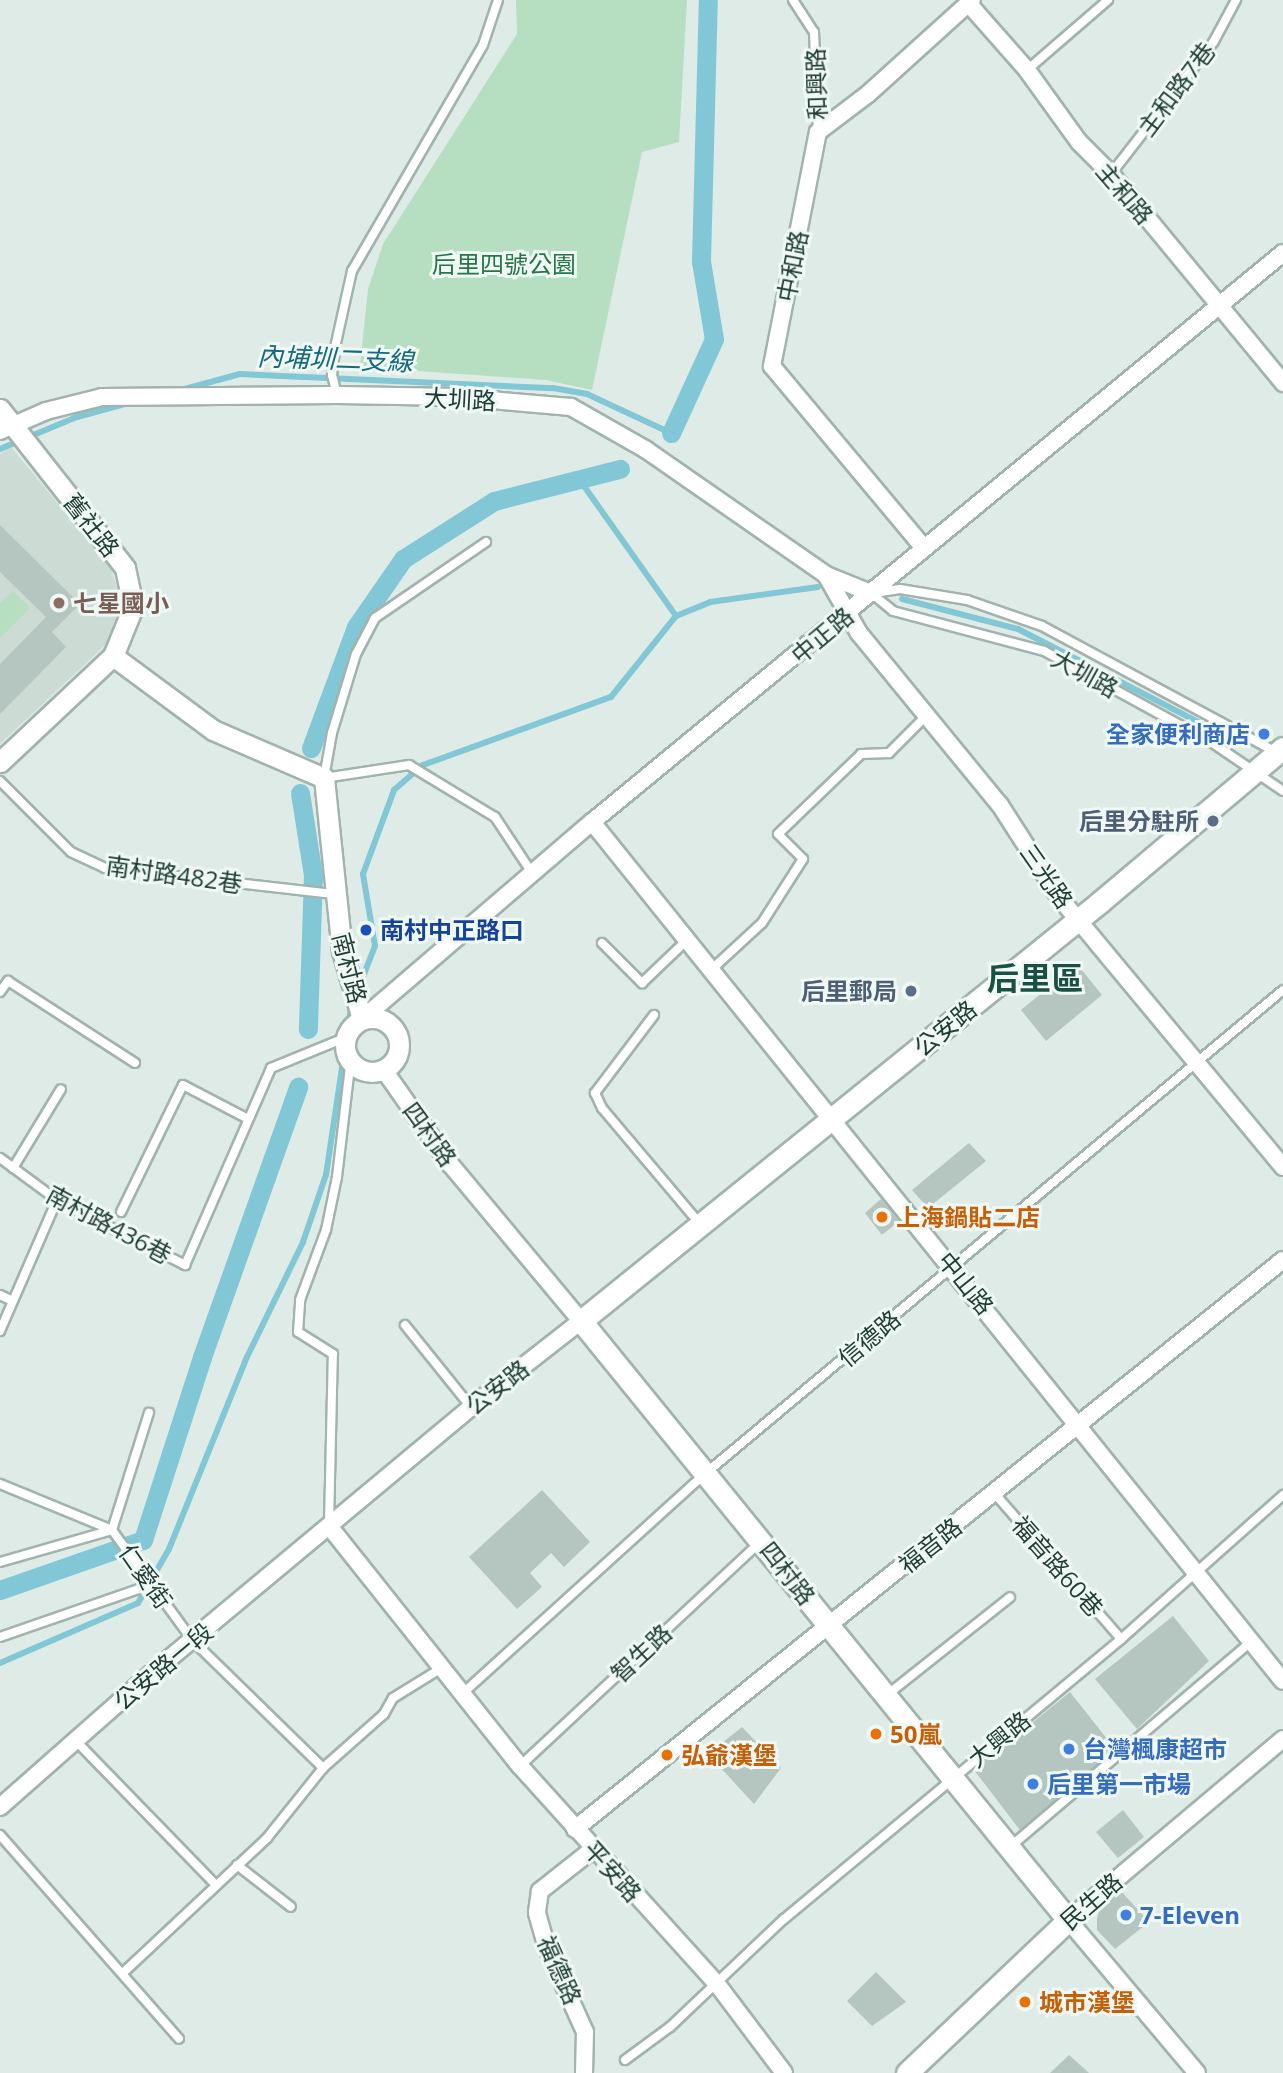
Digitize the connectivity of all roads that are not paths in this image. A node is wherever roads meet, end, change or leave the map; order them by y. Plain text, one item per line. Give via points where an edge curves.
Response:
1 (498, 0) edge
2 (793, 0) edge
3 (1108, 0) edge
4 (1236, 0) edge
5 (970, 1) edge
6 (1027, 71) junction
7 (818, 132) junction
8 (1111, 174) junction
9 (1283, 253) edge
10 (1220, 307) junction
11 (1283, 383) edge
12 (337, 394) junction
13 (0, 409) edge
14 (6, 428) edge
15 (486, 542) dead end
16 (924, 548) junction
17 (826, 575) junction
18 (872, 593) junction
19 (847, 615) junction
20 (113, 656) junction
21 (927, 715) junction
22 (1281, 753) edge
23 (0, 762) edge
24 (1254, 773) junction
25 (324, 778) junction
26 (0, 781) edge
27 (1283, 791) edge
28 (592, 822) junction
29 (532, 873) junction
30 (329, 893) junction
31 (1076, 918) junction
32 (686, 941) junction
33 (602, 943) dead end
34 (710, 970) junction
35 (1283, 990) edge
36 (0, 992) edge
37 (654, 1015) dead end
38 (362, 1019) junction
39 (347, 1037) junction
40 (1196, 1061) junction
41 (135, 1063) dead end
42 (350, 1066) junction
43 (384, 1070) junction
44 (61, 1089) dead end
45 (248, 1119) junction
46 (833, 1119) junction
47 (0, 1158) edge
48 (1283, 1167) edge
49 (13, 1168) junction
50 (57, 1200) junction
51 (121, 1212) dead end
52 (702, 1226) junction
53 (1283, 1260) edge
54 (954, 1268) junction
55 (0, 1296) edge
56 (13, 1301) junction
57 (582, 1321) junction
58 (405, 1325) dead end
59 (0, 1331) edge
60 (471, 1407) junction
61 (149, 1413) dead end
62 (1078, 1422) junction
63 (706, 1473) junction
64 (0, 1484) edge
65 (995, 1494) junction
66 (1283, 1495) edge
67 (329, 1526) junction
68 (112, 1530) junction
69 (762, 1540) junction
70 (0, 1562) edge
71 (1194, 1572) junction
72 (153, 1584) junction
73 (1010, 1597) dead end
74 (828, 1623) junction
75 (0, 1637) edge
76 (1121, 1639) junction
77 (193, 1641) junction
78 (1251, 1642) junction
79 (440, 1669) junction
80 (1283, 1681) edge
81 (462, 1694) junction
82 (885, 1697) junction
83 (1283, 1739) edge
84 (76, 1741) junction
85 (520, 1766) junction
86 (323, 1769) junction
87 (952, 1777) junction
88 (0, 1807) edge
89 (575, 1829) junction
90 (0, 1835) edge
91 (1010, 1848) junction
92 (592, 1850) junction
93 (237, 1865) junction
94 (215, 1884) junction
95 (291, 1907) dead end
96 (1068, 1920) junction
97 (125, 1971) junction
98 (717, 1984) junction
99 (180, 2039) dead end
100 (625, 2060) dead end
101 (584, 2073) edge
102 (784, 2073) edge
103 (907, 2073) edge
104 (1197, 2073) edge

1 - 12 lane via 483,45 352,271 332,374
2 - 7 lane, 和興路 via 814,32
3 - 6 lane
4 - 8 lane, 主和路7巷 via 1214,41
5 - 6 street, 主和路
5 - 7 street via 868,94
6 - 8 street, 主和路 via 1079,142
7 - 16 street, 中和路 via 772,366
8 - 10 street, 主和路
9 - 10 street, 中正路
10 - 11 street, 主和路
10 - 16 street, 中正路
12 - 14 street, 大圳路 via 102,397 46,411
12 - 17 street, 大圳路 via 458,397 571,407 645,449
13 - 14 street, 舊社路
14 - 20 street, 舊社路 via 125,568 132,607
15 - 25 lane via 375,618 356,654
16 - 18 street, 中正路
17 - 18 street, 大圳路
17 - 19 street, 三光路
18 - 19 street, 中正路
18 - 22 lane, 大圳路 via 900,589 967,600 1042,626
18 - 24 lane, 大圳路 via 893,611 1045,651 1211,742
19 - 21 street, 三光路
19 - 28 street, 中正路
20 - 23 street
20 - 25 street via 213,730
21 - 31 street, 三光路 via 1000,806
21 - 34 lane via 889,753 861,754 778,834 803,859 762,923
22 - 24 main road, 公安路
24 - 27 lane, 大圳路
24 - 31 main road, 公安路
25 - 29 lane via 409,765 495,817
25 - 30 street, 南村路
26 - 30 lane, 南村路482巷 via 71,852 106,868
28 - 29 street, 中正路
28 - 32 street, 中山路
29 - 38 street, 中正路
30 - 38 street, 南村路
31 - 40 street, 三光路
31 - 46 main road, 公安路
32 - 33 lane via 642,982
32 - 34 street, 中山路
34 - 46 street, 中山路
35 - 40 lane, 信德路
36 - 41 lane via 8,981
37 - 52 lane via 595,1093 602,1108
38 - 39 street, 南村路
38 - 43 street via 377,1017 398,1032 396,1056
39 - 42 street, 南村路
39 - 45 lane via 271,1069
40 - 48 street, 三光路
40 - 54 lane, 信德路
42 - 43 street via 369,1072
42 - 67 lane, 南村路 via 337,1177 326,1230 300,1300 298,1332 333,1354
43 - 57 street, 四村路 via 458,1174
44 - 49 lane
45 - 50 lane, 南村路436巷 via 185,1265
45 - 51 lane via 183,1086
46 - 52 main road, 公安路
46 - 54 street, 中山路
47 - 49 lane, 南村路436巷
49 - 50 lane, 南村路436巷
50 - 56 lane
52 - 57 main road, 公安路
53 - 62 street, 福音路
54 - 62 street, 中山路
54 - 63 lane, 信德路
55 - 56 lane
56 - 59 lane
57 - 60 street, 公安路
57 - 63 main road, 四村路
58 - 60 lane
60 - 67 street, 公安路
61 - 68 lane
62 - 65 street, 福音路
62 - 71 street, 中山路
63 - 69 main road, 四村路
63 - 81 lane, 信德路
64 - 68 lane, 仁愛街
65 - 74 street, 福音路
65 - 76 lane, 福音路60巷
66 - 71 lane, 大興路
67 - 77 street, 公安路一段
67 - 79 street, 平安路
68 - 70 lane
68 - 72 lane, 仁愛街
69 - 74 main road, 四村路
69 - 85 lane, 智生路
71 - 76 lane, 大興路
71 - 78 street, 中山路
72 - 75 lane
72 - 77 lane, 仁愛街
73 - 82 lane
74 - 82 main road, 四村路
74 - 89 street, 福音路
76 - 87 lane, 大興路
77 - 84 street, 公安路一段
77 - 86 lane, 仁愛街
78 - 80 street, 中山路
78 - 91 lane
79 - 81 street, 平安路
79 - 86 lane via 393,1698 384,1714
81 - 85 street, 平安路
82 - 87 main road, 四村路
83 - 96 street, 民生路
84 - 88 street, 公安路一段
84 - 94 lane
85 - 89 street, 平安路
86 - 93 lane via 267,1838
87 - 91 main road, 四村路
87 - 98 lane, 大興路 via 784,1919
89 - 92 street, 平安路
90 - 97 lane
91 - 96 main road, 四村路
92 - 98 street, 平安路
92 - 101 street, 福德路 via 540,1891 537,1912 547,1948 586,2032
93 - 94 lane
93 - 95 lane
94 - 97 lane
96 - 103 main road, 民生路
96 - 104 street, 四村路
97 - 99 lane
98 - 100 lane, 大興路
98 - 102 street, 平安路

